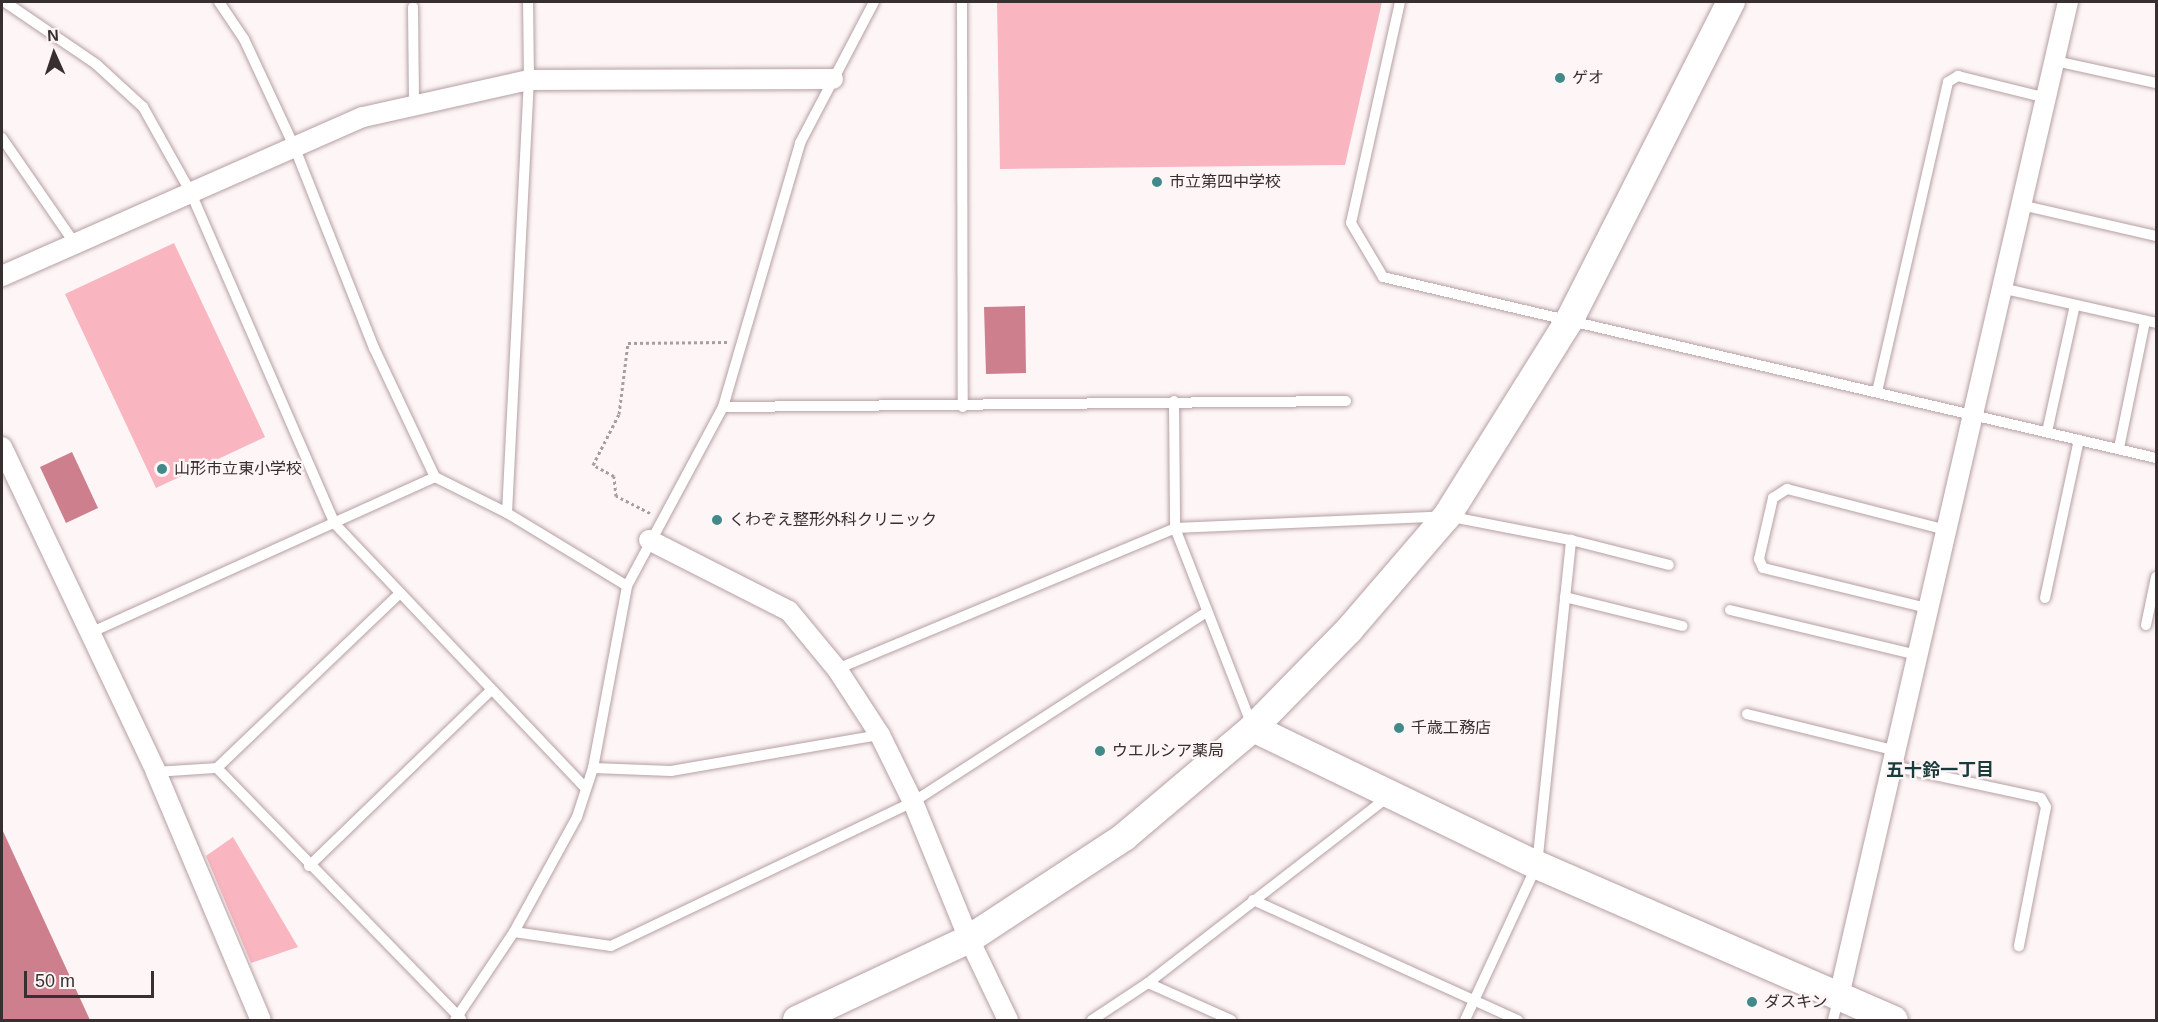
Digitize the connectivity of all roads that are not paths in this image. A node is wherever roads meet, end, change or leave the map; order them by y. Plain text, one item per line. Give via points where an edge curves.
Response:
1 (5, 2) edge
2 (219, 2) edge
3 (528, 2) edge
4 (874, 2) edge
5 (962, 2) edge
6 (1400, 2) edge
7 (1731, 2) edge
8 (2068, 2) edge
9 (413, 7) dead end
10 (2055, 61) junction
11 (833, 79) junction
12 (529, 80) junction
13 (2157, 83) edge
14 (2047, 98) junction
15 (414, 106) junction
16 (2, 138) edge
17 (294, 146) junction
18 (191, 193) junction
19 (2021, 205) junction
20 (2157, 236) edge
21 (75, 244) junction
22 (2, 276) edge
23 (2001, 288) junction
24 (2075, 305) junction
25 (1570, 319) junction
26 (2145, 321) junction
27 (2157, 323) edge
28 (1877, 392) junction
29 (1174, 401) junction
30 (1346, 401) dead end
31 (723, 407) junction
32 (963, 407) junction
33 (1972, 415) junction
34 (2047, 432) junction
35 (2079, 440) junction
36 (2, 447) edge
37 (2119, 448) junction
38 (2157, 458) edge
39 (435, 477) junction
40 (507, 513) junction
41 (1447, 516) junction
42 (335, 524) junction
43 (1175, 528) junction
44 (1947, 530) junction
45 (649, 540) junction
46 (1571, 540) junction
47 (1669, 565) dead end
48 (2157, 577) edge
49 (627, 586) junction
50 (400, 593) junction
51 (1565, 597) junction
52 (2045, 598) dead end
53 (1927, 608) junction
54 (1730, 610) dead end
55 (1207, 612) junction
56 (2146, 625) dead end
57 (1682, 626) dead end
58 (92, 632) junction
59 (1918, 655) junction
60 (837, 669) junction
61 (491, 690) junction
62 (1747, 714) dead end
63 (1253, 728) junction
64 (880, 735) junction
65 (1894, 759) junction
66 (217, 768) junction
67 (593, 768) junction
68 (156, 772) junction
69 (585, 787) junction
70 (1389, 795) junction
71 (913, 802) junction
72 (1537, 865) junction
73 (309, 866) junction
74 (1253, 900) junction
75 (514, 932) junction
76 (969, 939) junction
77 (2019, 946) dead end
78 (1148, 983) junction
79 (1474, 1001) junction
80 (1836, 1008) edge
81 (458, 1019) edge
82 (261, 1020) edge
83 (797, 1020) edge
84 (1008, 1020) edge
85 (1092, 1020) edge
86 (1231, 1020) edge
87 (1465, 1020) edge
88 (1518, 1020) edge
89 (1894, 1020) edge

1 - 18 lane via 120,82 143,107
2 - 17 lane via 244,39
3 - 12 lane
4 - 11 lane
5 - 32 lane
6 - 25 lane via 1351,224 1383,277
7 - 25 street
8 - 10 street
9 - 15 lane
10 - 13 lane
10 - 14 street
11 - 12 street
11 - 31 lane via 800,143 788,176
12 - 15 street
12 - 40 lane
14 - 19 street
14 - 28 lane via 1958,76 1948,82
15 - 17 street via 363,117
16 - 21 lane
17 - 18 street
17 - 39 lane via 374,348
18 - 21 street
18 - 42 lane
19 - 20 lane
19 - 23 street
21 - 22 street
23 - 24 lane
23 - 33 street
24 - 26 lane
24 - 34 lane
25 - 28 lane
25 - 41 street
26 - 27 lane
26 - 37 lane
28 - 33 lane
29 - 30 lane
29 - 32 lane
29 - 43 lane
31 - 32 lane
31 - 45 lane
33 - 34 lane
33 - 44 street
34 - 35 lane
35 - 37 lane
35 - 52 lane
36 - 58 street
37 - 38 lane
39 - 40 lane
39 - 42 lane
40 - 49 lane
41 - 43 lane
41 - 46 lane
41 - 63 street via 1349,630
42 - 50 lane
42 - 58 lane
43 - 55 lane
43 - 60 lane
44 - 53 street
44 - 53 lane via 1787,489 1773,498 1759,559 1763,568
45 - 49 lane
45 - 60 street via 789,610
46 - 47 lane
46 - 51 lane
48 - 56 lane
49 - 67 lane
50 - 61 lane
50 - 66 lane
51 - 57 lane
51 - 72 lane
53 - 59 street
54 - 59 lane
55 - 63 lane
55 - 71 lane
58 - 68 street
59 - 65 street
60 - 64 street
61 - 69 lane
61 - 73 lane
62 - 65 lane
63 - 70 street
63 - 76 street via 1124,837
64 - 67 lane via 671,771
64 - 71 street
65 - 77 lane via 2042,798 2046,807
65 - 80 street
66 - 68 lane
66 - 73 lane
67 - 69 lane
68 - 82 street
69 - 75 lane via 577,817
70 - 72 street
70 - 74 lane
71 - 75 lane via 611,946
71 - 76 street
72 - 79 lane
72 - 80 street
73 - 81 lane
74 - 78 lane
74 - 79 lane
75 - 81 lane
76 - 83 street
76 - 84 street
78 - 85 lane
78 - 86 lane
79 - 87 lane
79 - 88 lane
80 - 89 street

